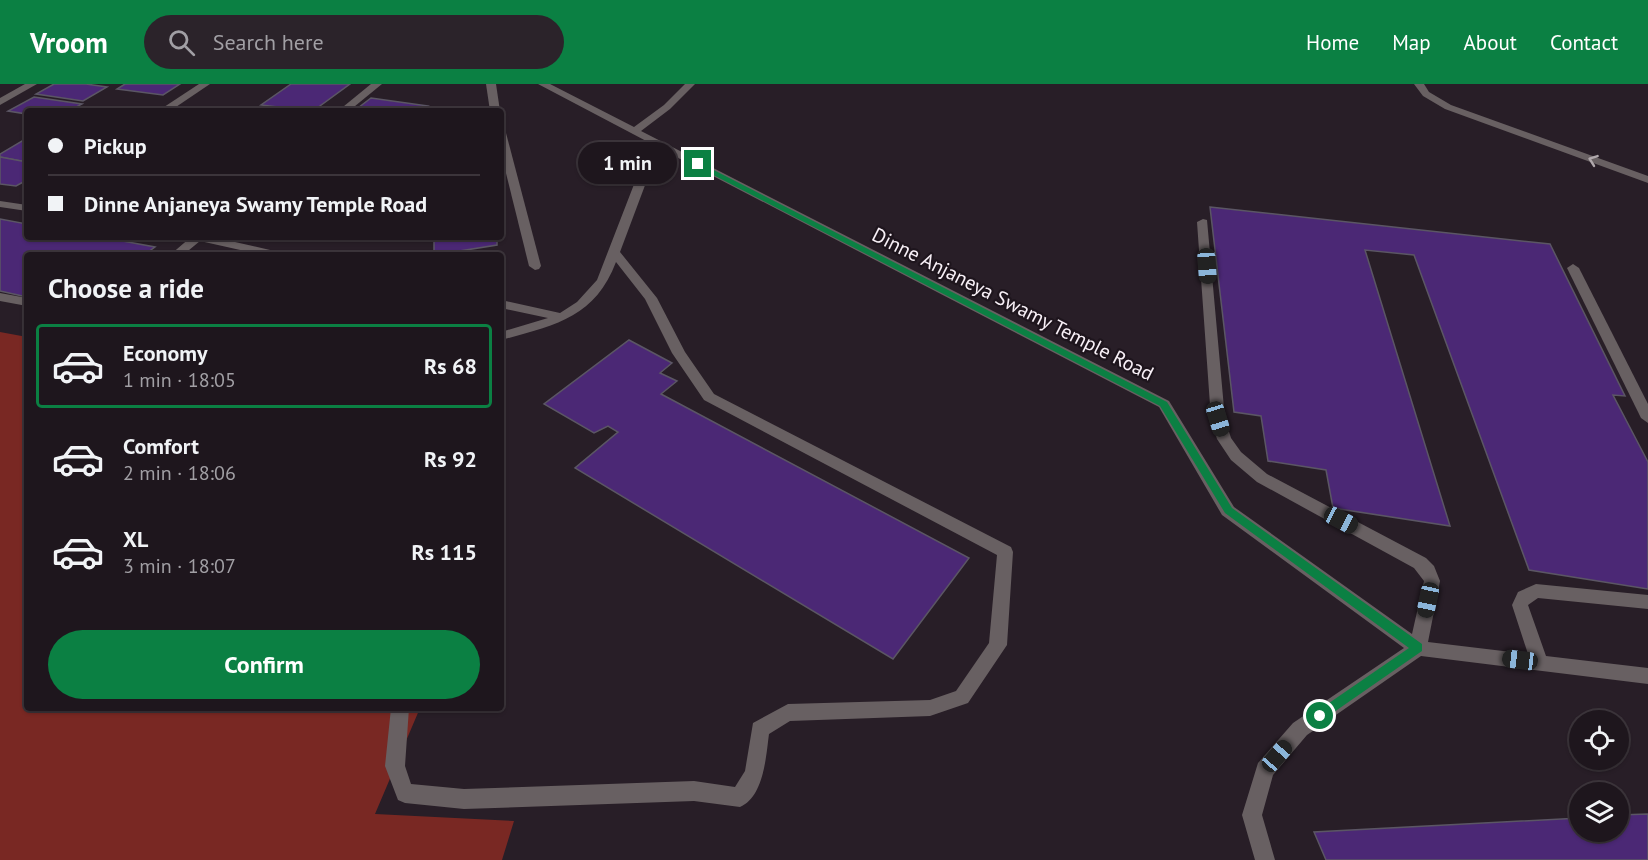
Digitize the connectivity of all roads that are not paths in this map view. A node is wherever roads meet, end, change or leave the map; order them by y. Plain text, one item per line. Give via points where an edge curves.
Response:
1 (32, 84) edge
2 (205, 84) edge
3 (378, 84) edge
4 (491, 84) edge
5 (543, 84) edge
6 (690, 84) edge
7 (1419, 84) edge
8 (0, 102) edge
9 (168, 108) edge
10 (347, 108) edge
11 (494, 108) edge
12 (634, 131) junction
13 (656, 142) junction
14 (504, 145) edge
15 (1648, 180) edge
16 (0, 204) edge
17 (24, 208) edge
18 (1203, 222) dead end
19 (194, 240) edge
20 (212, 240) edge
21 (180, 252) edge
22 (266, 252) edge
23 (614, 252) junction
24 (535, 266) dead end
25 (1573, 268) dead end
26 (0, 297) edge
27 (24, 301) edge
28 (504, 305) edge
29 (564, 318) junction
30 (504, 335) edge
31 (1648, 418) edge
32 (1648, 602) edge
33 (1418, 648) junction
34 (1540, 663) junction
35 (1648, 676) edge
36 (400, 711) edge
37 (1265, 860) edge

1 - 8 street
2 - 9 street
3 - 10 street
4 - 11 street
5 - 12 street, Dinne Anjaneya Swamy Temple Road
6 - 12 street
15 -> 7 street via 1448,107 1426,94
12 - 13 street, Dinne Anjaneya Swamy Temple Road
13 - 23 street
13 - 33 street, Dinne Anjaneya Swamy Temple Road via 1164,404 1228,511
14 - 24 street
16 - 17 street
18 - 33 street via 1218,419 1224,439 1236,456 1262,478 1420,563 1432,581
19 - 21 street
20 - 22 street
23 - 29 street via 594,294
23 - 36 street via 651,298 679,353 709,397 1005,552 998,645 962,697 930,708 788,713 760,729 754,774 740,797 694,791 464,799 405,793 395,766
25 - 31 street
26 - 27 street
28 - 29 street
29 - 30 street
32 - 34 street via 1536,591 1524,597 1521,605
33 - 34 street, Dinne Anjaneya Swamy Temple Road
33 - 37 street via 1300,729 1265,770 1252,815
34 - 35 street, Dinne Anjaneya Swamy Temple Road

